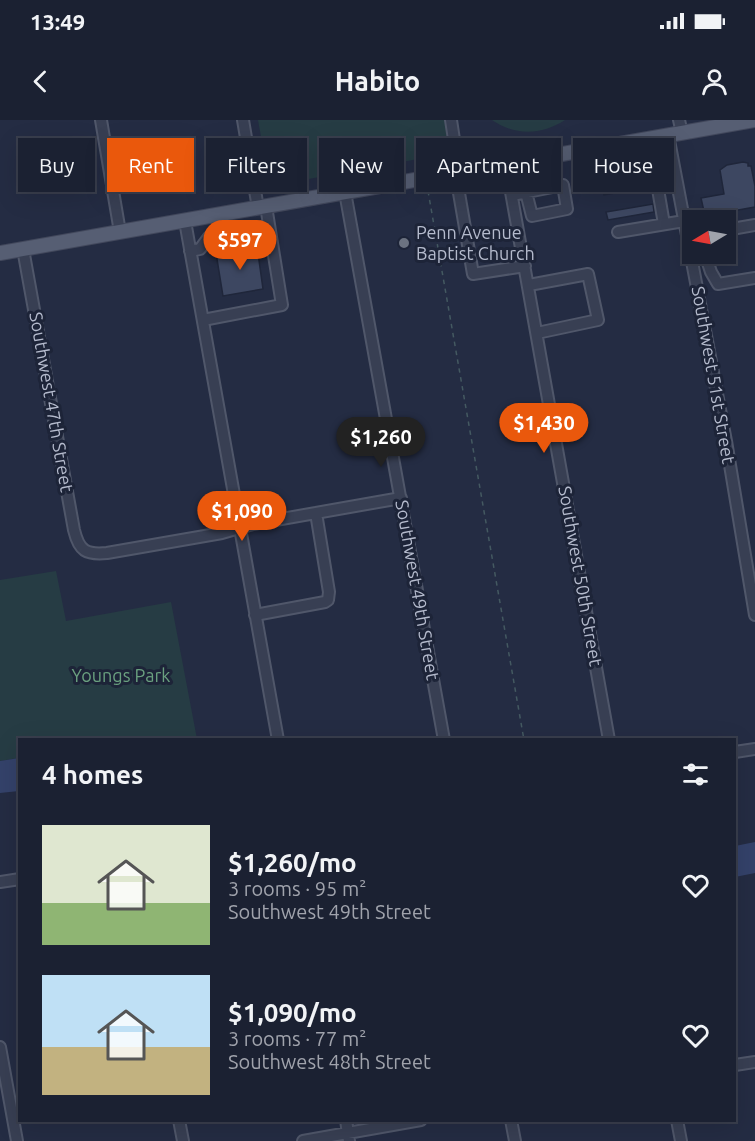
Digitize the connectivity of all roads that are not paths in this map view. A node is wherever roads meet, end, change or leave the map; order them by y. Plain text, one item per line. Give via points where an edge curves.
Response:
1 (101, 120) edge
2 (243, 120) edge
3 (451, 120) edge
4 (755, 120) edge
5 (677, 129) edge
6 (454, 138) edge
7 (644, 138) edge
8 (345, 192) joint
9 (459, 192) edge
10 (511, 192) edge
11 (526, 192) dead end
12 (658, 192) edge
13 (679, 193) junction
14 (512, 195) junction
15 (659, 197) junction
16 (262, 207) junction
17 (682, 210) edge
18 (184, 221) junction
19 (682, 221) edge
20 (664, 224) junction
21 (755, 225) edge
22 (269, 226) junction
23 (736, 228) edge
24 (120, 232) junction
25 (618, 232) dead end
26 (23, 249) junction
27 (190, 251) junction
28 (0, 253) edge
29 (709, 264) edge
30 (693, 265) edge
31 (525, 266) junction
32 (755, 278) edge
33 (529, 285) junction
34 (203, 320) junction
35 (537, 333) junction
36 (401, 498) junction
37 (316, 513) junction
38 (240, 528) junction
39 (255, 615) junction
40 (755, 615) edge
41 (278, 738) edge
42 (444, 738) edge
43 (609, 738) edge
44 (755, 749) edge
45 (736, 752) edge
46 (18, 879) edge
47 (0, 882) edge
48 (0, 1047) edge
49 (755, 1062) edge
50 (736, 1065) edge
51 (179, 1122) edge
52 (346, 1122) edge
53 (413, 1122) edge
54 (511, 1122) edge
55 (677, 1122) edge
56 (349, 1137) edge
57 (17, 1141) edge
58 (183, 1141) edge
59 (303, 1141) edge
60 (515, 1141) edge
61 (681, 1141) edge

1 - 24 street
2 - 16 street
3 - 6 street
4 - 5 main road
5 - 7 main road
5 - 13 street, Southwest 51st Street
8 - 16 main road
8 - 36 street, Southwest 49th Street
9 - 31 street via 473,274
10 - 14 street, Southwest 50th Street
11 - 14 street
12 - 15 street
13 - 15 street
13 - 17 street, Southwest 51st Street
14 - 31 street, Southwest 50th Street
15 - 20 street
16 - 18 main road
16 - 22 street
18 - 24 main road
18 - 27 street
19 - 20 street
20 - 25 street
21 - 23 street
22 - 27 street via 209,237 200,249
22 - 34 street via 282,305
24 - 26 main road
26 - 28 main road
26 - 38 street, Southwest 47th Street via 76,540 85,551 97,554
27 - 34 street
29 - 32 street via 718,284
30 - 40 street, Southwest 51st Street
31 - 33 street, Southwest 50th Street
33 - 35 street, Southwest 50th Street
33 - 35 street via 588,274 598,320
34 - 38 street
35 - 43 street, Southwest 50th Street
36 - 37 street
36 - 42 street, Southwest 49th Street
37 - 38 street
37 - 39 street via 328,600
38 - 39 street
39 - 41 street
44 - 45 street
46 - 47 street
48 - 57 street
49 - 50 street
51 - 58 street
52 - 56 street
53 - 56 street
54 - 60 street
55 - 61 street
56 - 59 street

